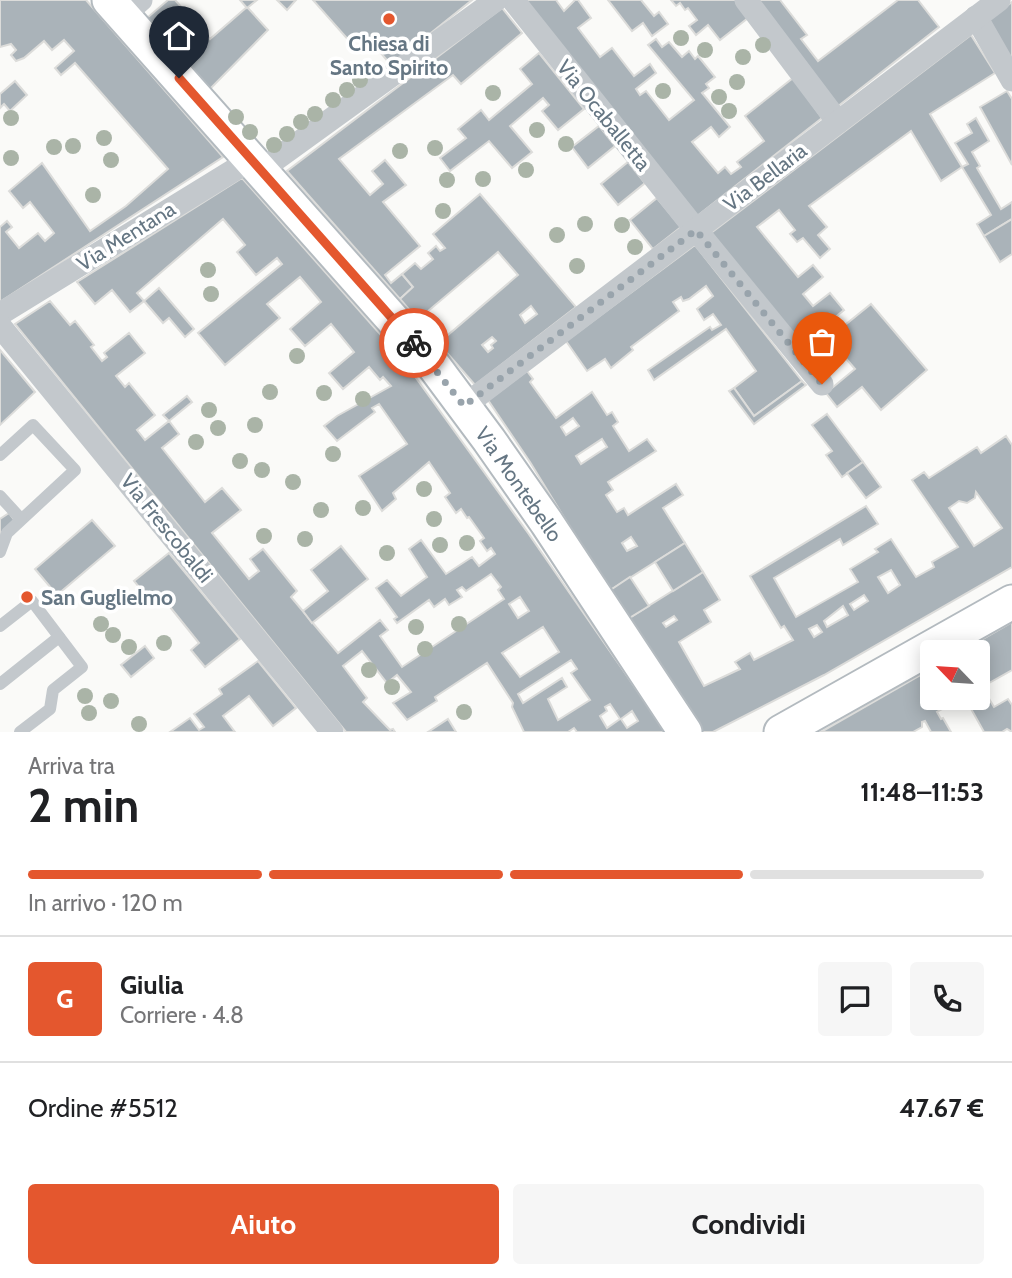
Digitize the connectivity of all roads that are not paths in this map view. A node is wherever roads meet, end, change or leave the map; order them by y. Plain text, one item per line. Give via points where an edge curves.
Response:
1 (496, 0) edge
2 (513, 0) edge
3 (746, 0) edge
4 (999, 0) edge
5 (125, 5) edge
6 (976, 17) junction
7 (1012, 80) edge
8 (838, 122) junction
9 (256, 165) junction
10 (696, 230) junction
11 (0, 314) edge
12 (0, 326) edge
13 (822, 384) dead end
14 (464, 406) junction
15 (0, 455) edge
16 (0, 496) edge
17 (21, 519) junction
18 (0, 552) edge
19 (1012, 601) edge
20 (0, 626) edge
21 (59, 637) junction
22 (0, 684) edge
23 (20, 732) edge
24 (332, 732) edge
25 (685, 732) edge
26 (781, 732) edge

1 - 9 street, Via Mentana
2 - 10 street, Via Ocaballetta
3 - 8 street
4 - 6 street, Via Bellaria
5 - 9 street, Via Montebello
6 - 7 street
6 - 8 street, Via Bellaria
8 - 10 street, Via Bellaria
9 - 11 street, Via Mentana
9 - 14 street, Via Montebello
10 - 13 street, Via Ocaballetta
10 - 14 street, Via Bellaria
12 - 24 street, Via Frescobaldi
14 - 25 street, Via Montebello
15 - 17 lane via 33,425 75,470
16 - 17 lane
17 - 18 lane via 7,533
19 - 26 street
20 - 21 lane via 32,601
21 - 22 lane
21 - 23 lane via 82,667 52,690 50,709

